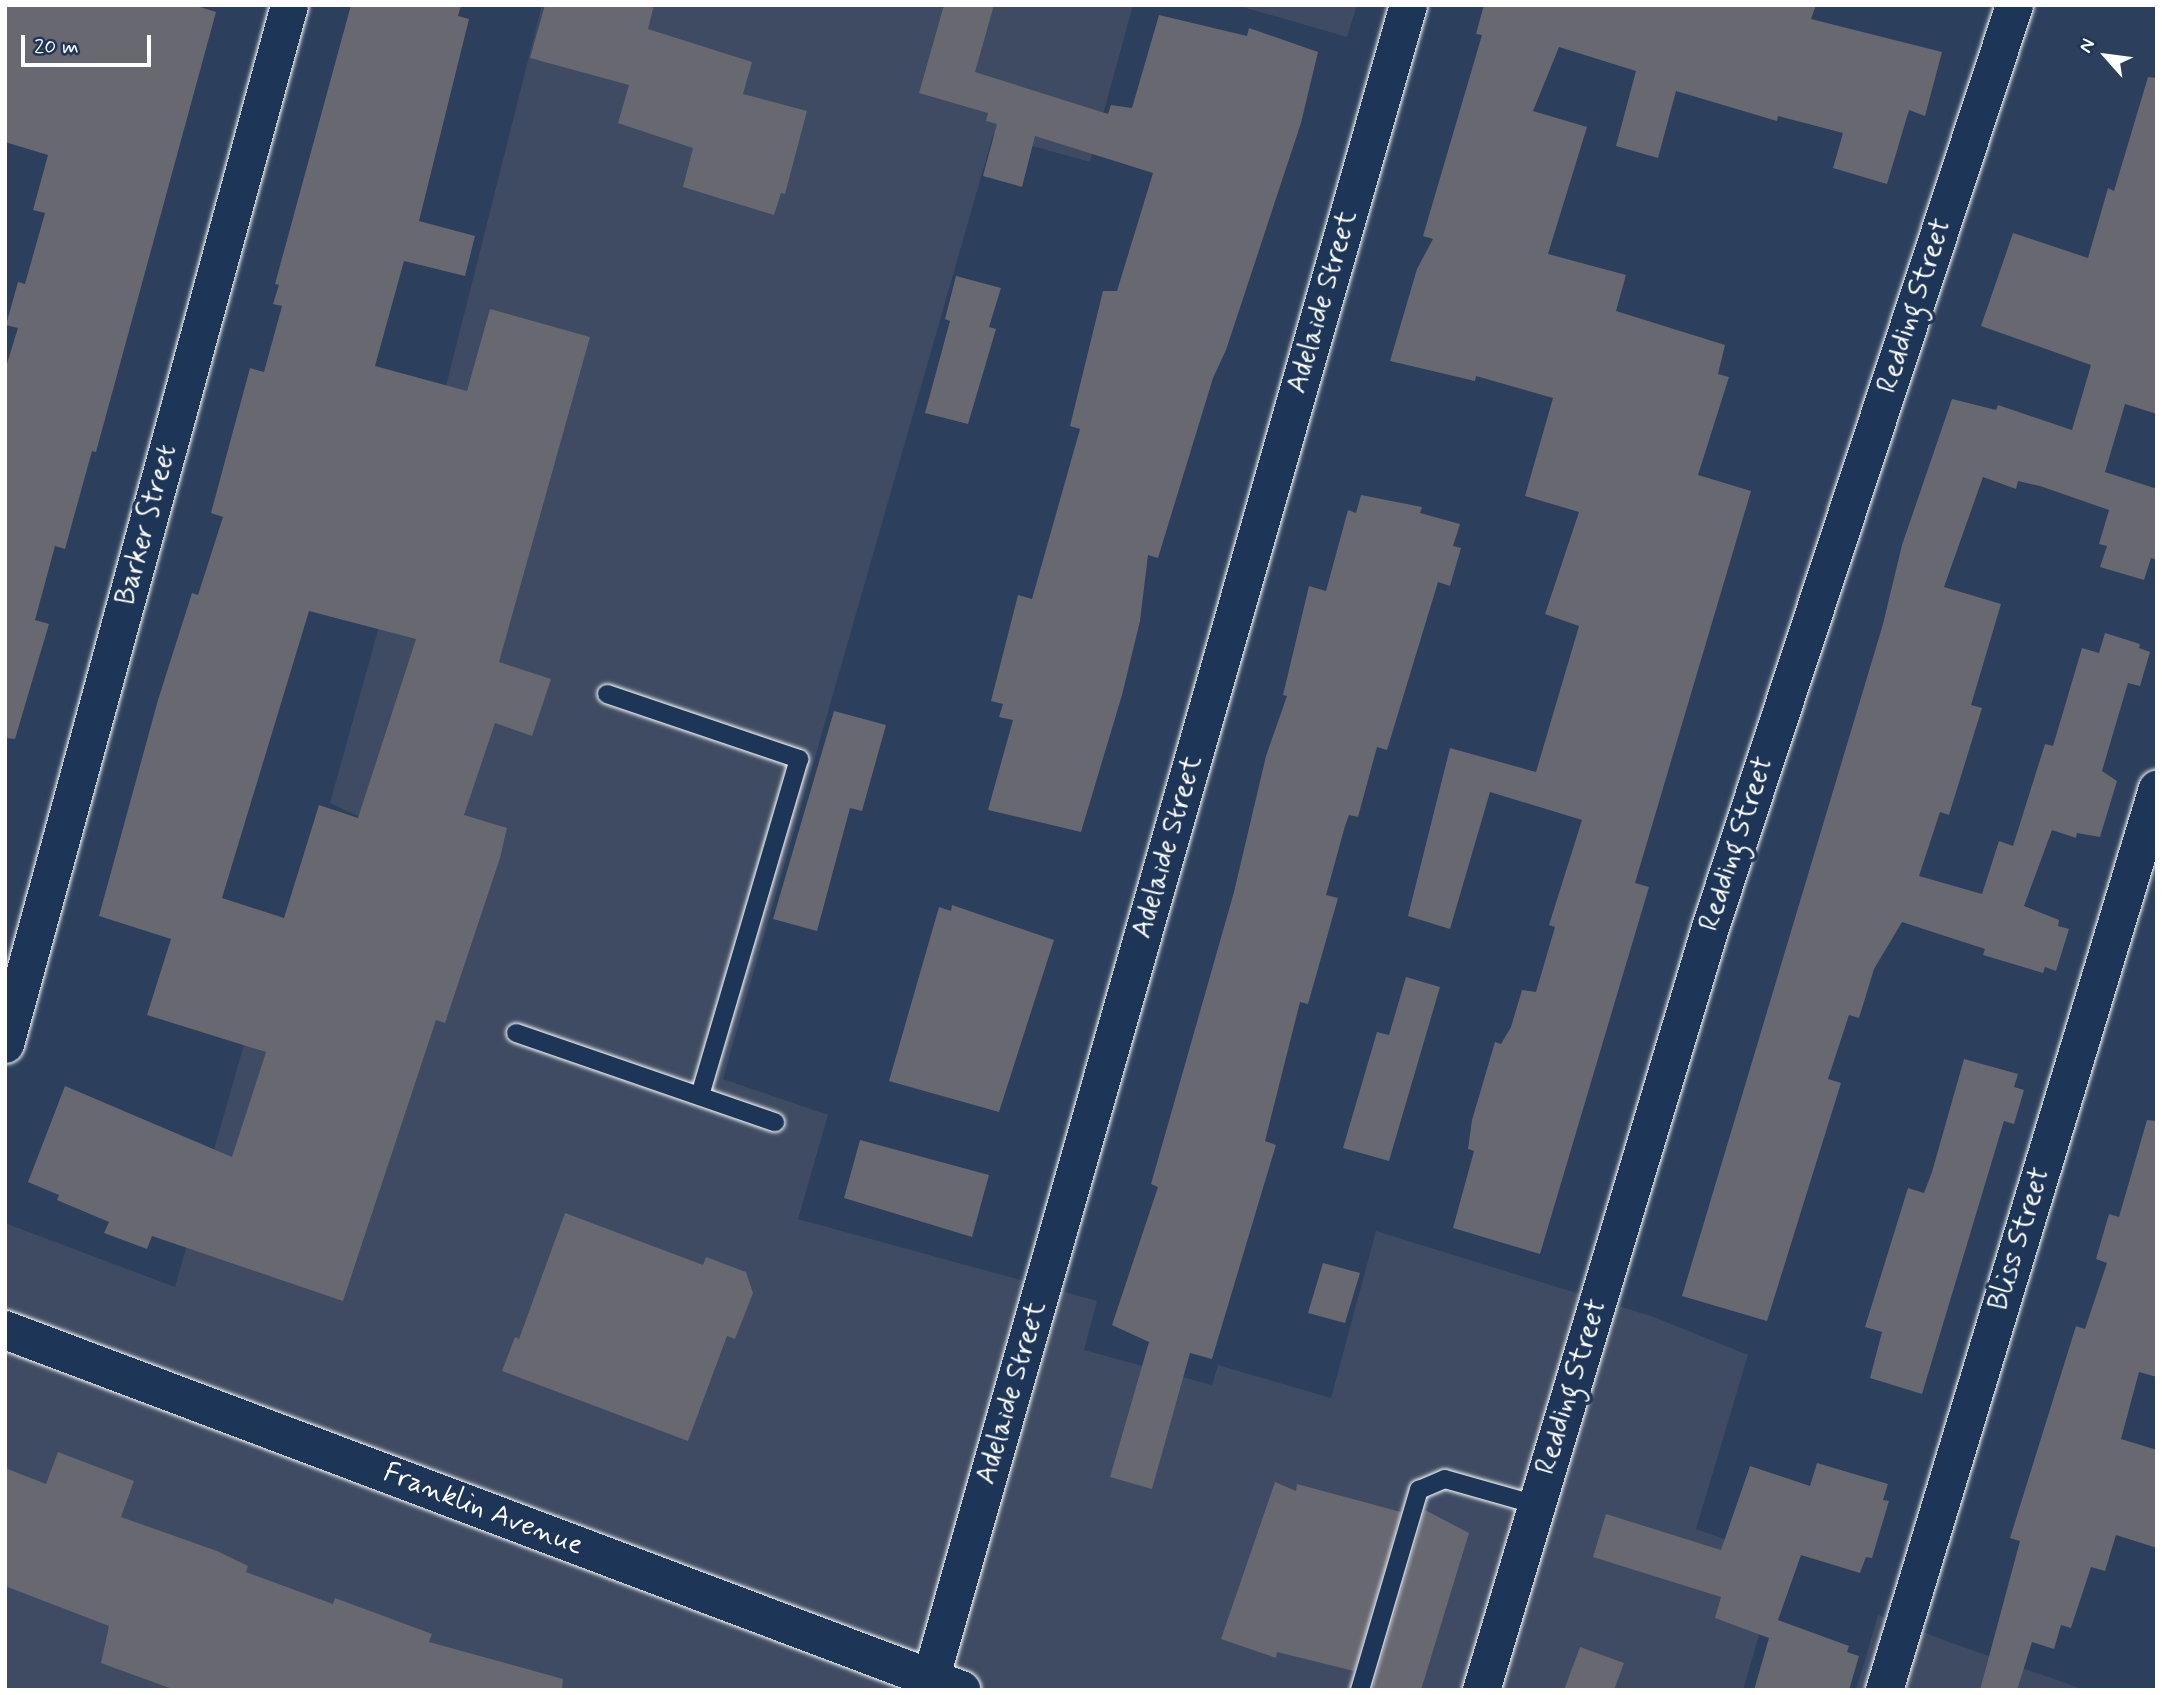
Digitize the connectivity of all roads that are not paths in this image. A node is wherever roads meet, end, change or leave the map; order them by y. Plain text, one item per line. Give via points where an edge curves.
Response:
1 (289, 5) edge
2 (1408, 5) edge
3 (2014, 5) edge
4 (607, 694) dead end
5 (2157, 788) edge
6 (516, 1033) dead end
7 (5, 1044) edge
8 (700, 1096) junction
9 (775, 1122) dead end
10 (5, 1330) edge
11 (1537, 1505) junction
12 (939, 1686) edge
13 (1360, 1690) edge
14 (1481, 1690) edge
15 (1884, 1690) edge

1 - 7 street, Barker Street
2 - 12 street, Adelaide Street
3 - 11 street, Redding Street via 1710,926
4 - 8 lane via 799,759
5 - 15 street, Bliss Street
6 - 8 lane
8 - 9 lane
10 - 12 main road, Franklin Avenue
11 - 13 lane via 1445,1479 1419,1490
11 - 14 street, Redding Street

